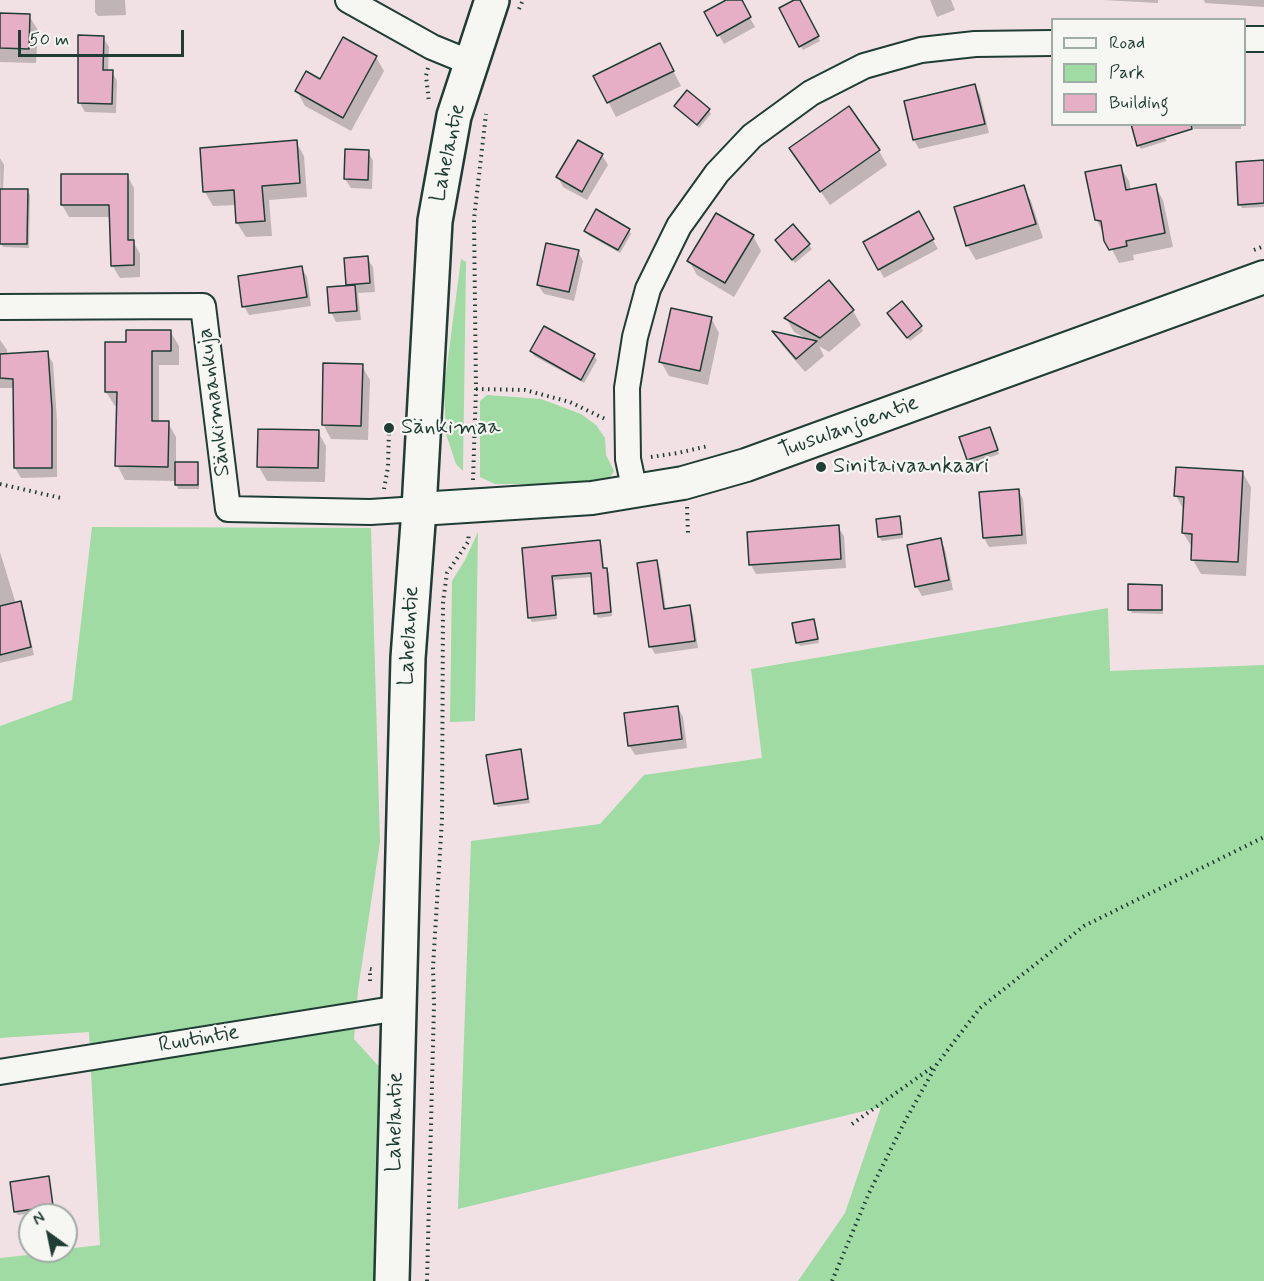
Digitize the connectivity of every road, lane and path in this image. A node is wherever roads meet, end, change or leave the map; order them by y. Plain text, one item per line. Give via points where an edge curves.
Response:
1 (348, 0) edge
2 (523, 0) edge
3 (506, 5) edge
4 (1246, 39) edge
5 (1264, 39) edge
6 (1051, 42) edge
7 (471, 63) junction
8 (487, 111) dead end
9 (1264, 246) edge
10 (1258, 264) edge
11 (0, 307) edge
12 (476, 389) junction
13 (610, 410) dead end
14 (609, 420) junction
15 (608, 427) dead end
16 (717, 443) dead end
17 (628, 459) junction
18 (0, 484) edge
19 (635, 492) junction
20 (61, 498) dead end
21 (687, 503) dead end
22 (471, 506) junction
23 (419, 509) junction
24 (688, 533) dead end
25 (1264, 837) edge
26 (399, 1008) junction
27 (937, 1064) junction
28 (0, 1072) edge
29 (852, 1124) dead end
30 (392, 1281) edge
31 (427, 1281) edge
32 (831, 1281) edge

1 - 7 street via 432,47
2 - 3 path
3 - 7 main road, Lahelantie
4 - 5 street
6 - 17 street via 921,50 864,66 811,93 752,136 717,172 679,226 648,289 627,388
7 - 23 main road, Lahelantie via 454,116 435,221
8 - 12 path via 474,219
9 - 10 path
10 - 19 street, Tuusulanjoentie via 746,465
11 - 23 street, Sänkimaankuja via 203,306 228,509
12 - 14 path via 525,390 570,402
12 - 22 path
13 - 14 path
14 - 15 path
16 - 17 path
17 - 19 street
18 - 20 path
19 - 22 street, Tuusulanjoentie
21 - 24 path
22 - 23 street, Tuusulanjoentie
22 - 31 path via 468,542 447,573 443,602 442,819 433,967
23 - 26 main road, Lahelantie via 408,658
25 - 27 path via 1084,926 980,1008
26 - 28 street, Ruutintie
26 - 30 main road, Lahelantie
27 - 29 path
27 - 32 path via 868,1193

